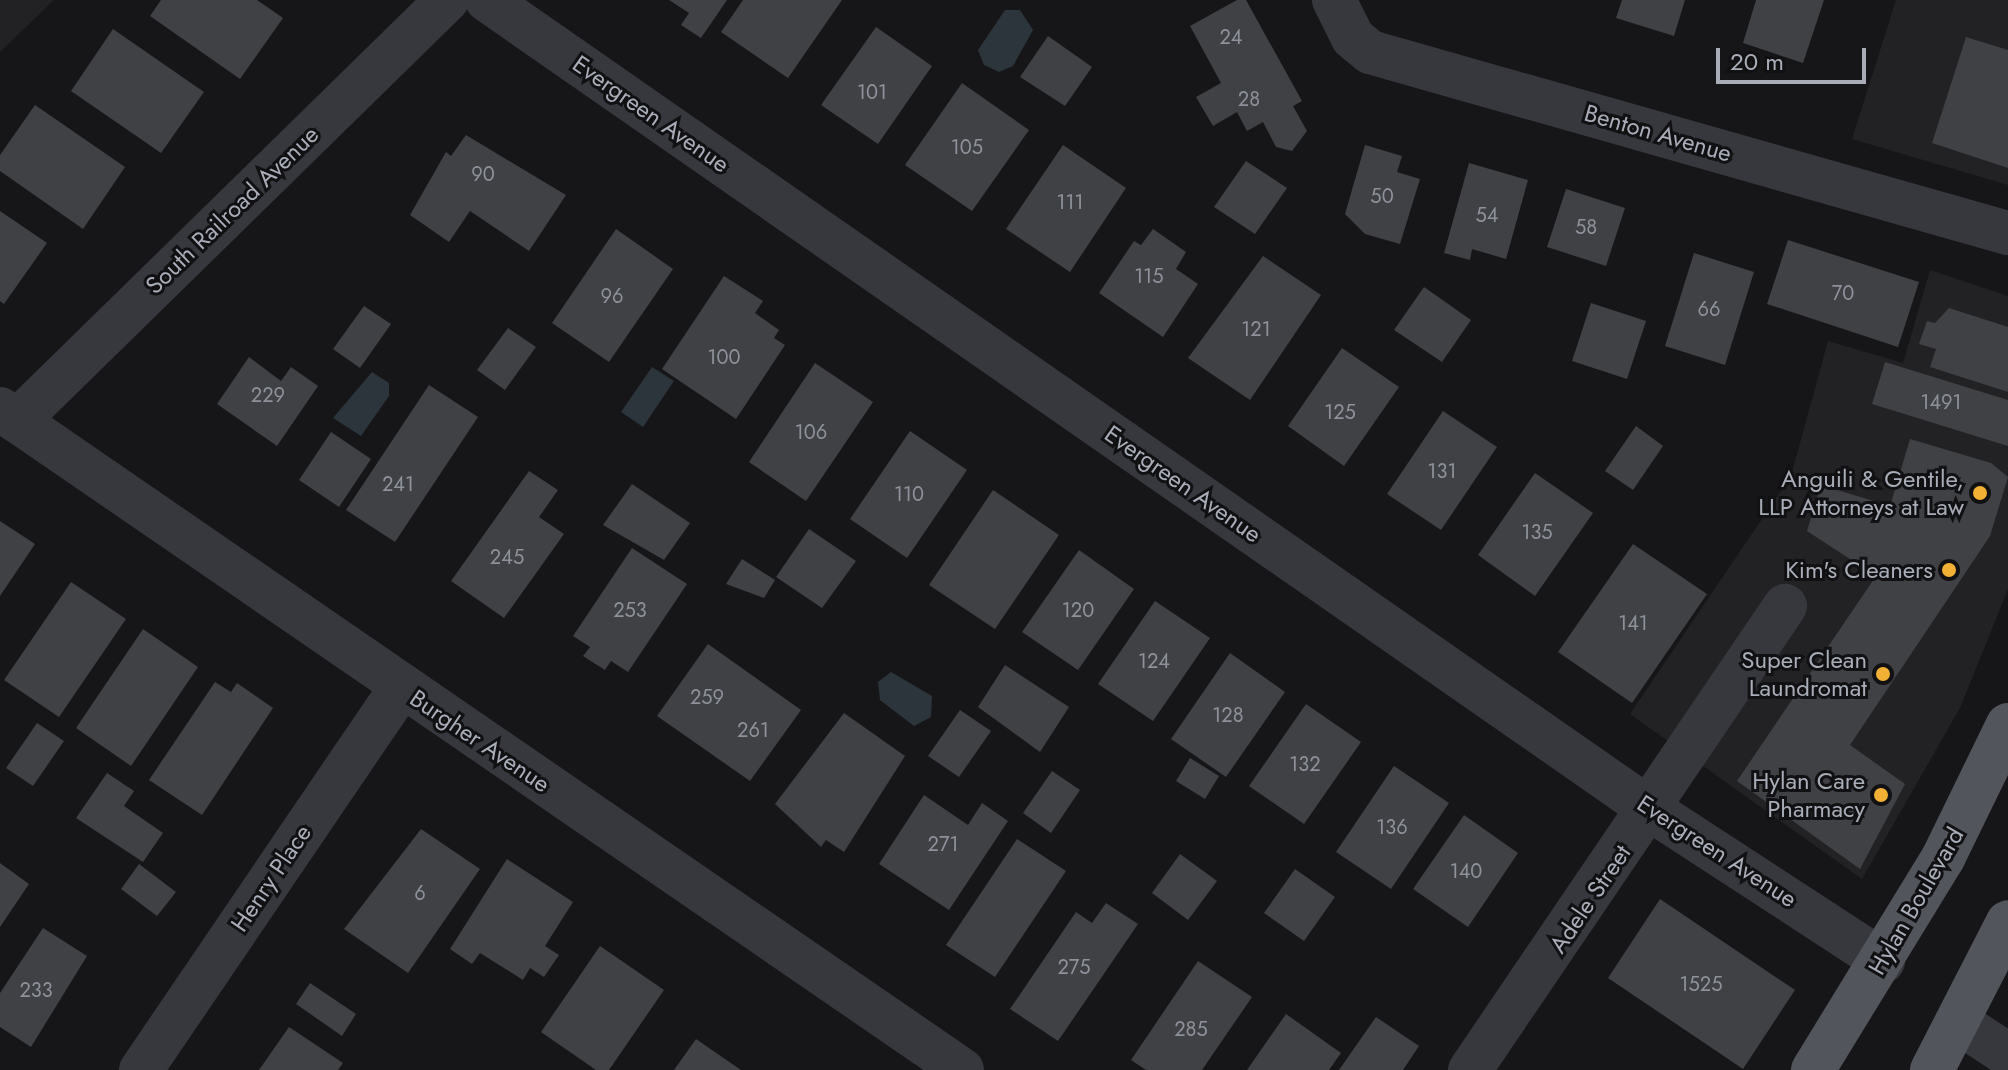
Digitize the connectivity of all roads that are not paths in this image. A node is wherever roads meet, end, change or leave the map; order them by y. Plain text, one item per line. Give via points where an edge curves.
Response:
1 (447, 0) edge
2 (487, 0) edge
3 (1334, 0) edge
4 (2008, 233) edge
5 (9, 415) edge
6 (1785, 606) dead end
7 (401, 687) junction
8 (2008, 725) edge
9 (1651, 810) junction
10 (2008, 922) edge
11 (1883, 961) junction
12 (1958, 1022) junction
13 (2008, 1055) edge
14 (141, 1070) edge
15 (962, 1070) edge
16 (1470, 1070) edge
17 (1813, 1070) edge
18 (1932, 1070) edge

1 - 5 street, South Railroad Avenue
2 - 9 street, Evergreen Avenue
3 - 4 street, Benton Avenue via 1353,38 1370,52
5 - 7 street, Burgher Avenue
6 - 9 street, Adele Street
7 - 14 street, Henry Place
7 - 15 street, Burgher Avenue
8 - 11 main road, Hylan Boulevard
9 - 11 street, Evergreen Avenue
9 - 16 street, Adele Street
10 - 12 main road
11 - 17 main road, Hylan Boulevard
12 - 13 street
12 - 18 main road

